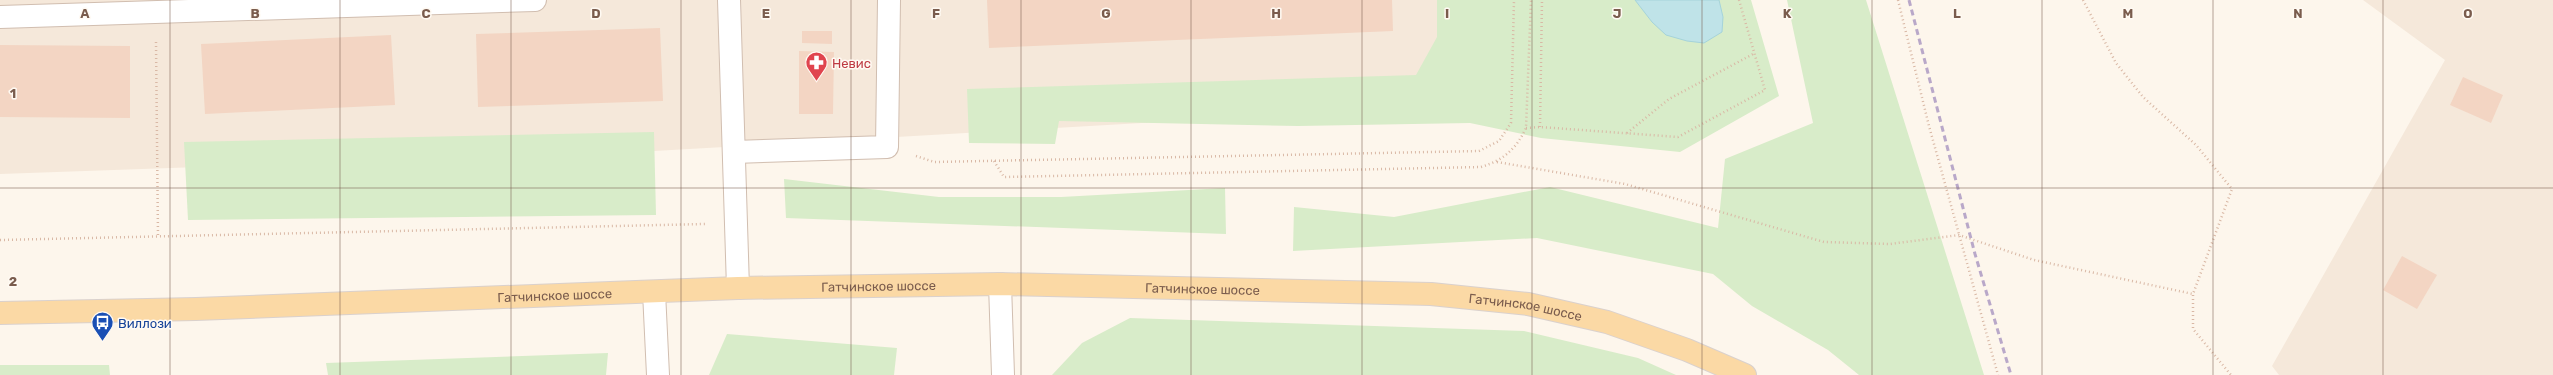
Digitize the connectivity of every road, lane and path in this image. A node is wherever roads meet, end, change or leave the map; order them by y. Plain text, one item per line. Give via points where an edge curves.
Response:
1 (535, 0) edge
2 (729, 0) edge
3 (889, 0) edge
4 (1514, 0) edge
5 (1531, 0) edge
6 (1542, 0) edge
7 (1739, 0) edge
8 (1898, 0) edge
9 (2082, 0) edge
10 (0, 17) edge
11 (156, 38) dead end
12 (1755, 53) junction
13 (1540, 127) junction
14 (1526, 128) junction
15 (1626, 133) junction
16 (734, 152) junction
17 (994, 161) junction
18 (934, 162) dead end
19 (1497, 162) junction
20 (736, 223) junction
21 (1959, 235) junction
22 (158, 238) junction
23 (0, 240) edge
24 (1000, 284) junction
25 (738, 288) junction
26 (654, 292) junction
27 (2193, 294) junction
28 (0, 313) edge
29 (658, 375) edge
30 (1003, 375) edge
31 (1745, 375) edge
32 (1998, 375) edge
33 (2231, 375) edge

1 - 10 street
2 - 16 street
3 - 16 street via 887,147
4 - 17 path via 1511,124 1499,141 1479,151
5 - 14 path
6 - 13 path
7 - 12 path
8 - 21 path
9 - 27 path via 2116,63 2143,96 2196,145 2232,189
11 - 22 path
12 - 15 path via 1669,99
12 - 15 path via 1765,90 1678,137
13 - 14 path
13 - 15 path
14 - 19 path via 1520,142 1510,154
16 - 20 street
17 - 18 path
17 - 19 path via 1004,177 1481,167
19 - 21 path via 1625,184 1824,242 1890,244
20 - 22 path
20 - 25 street
21 - 27 path via 2034,260
21 - 32 path
22 - 23 path
24 - 25 main road, Гатчинское шоссе
24 - 30 street
24 - 31 main road, Гатчинское шоссе via 1431,294 1528,304 1607,322 1687,350
25 - 26 main road, Гатчинское шоссе
26 - 28 main road, Гатчинское шоссе
26 - 29 street
27 - 33 path via 2193,329

